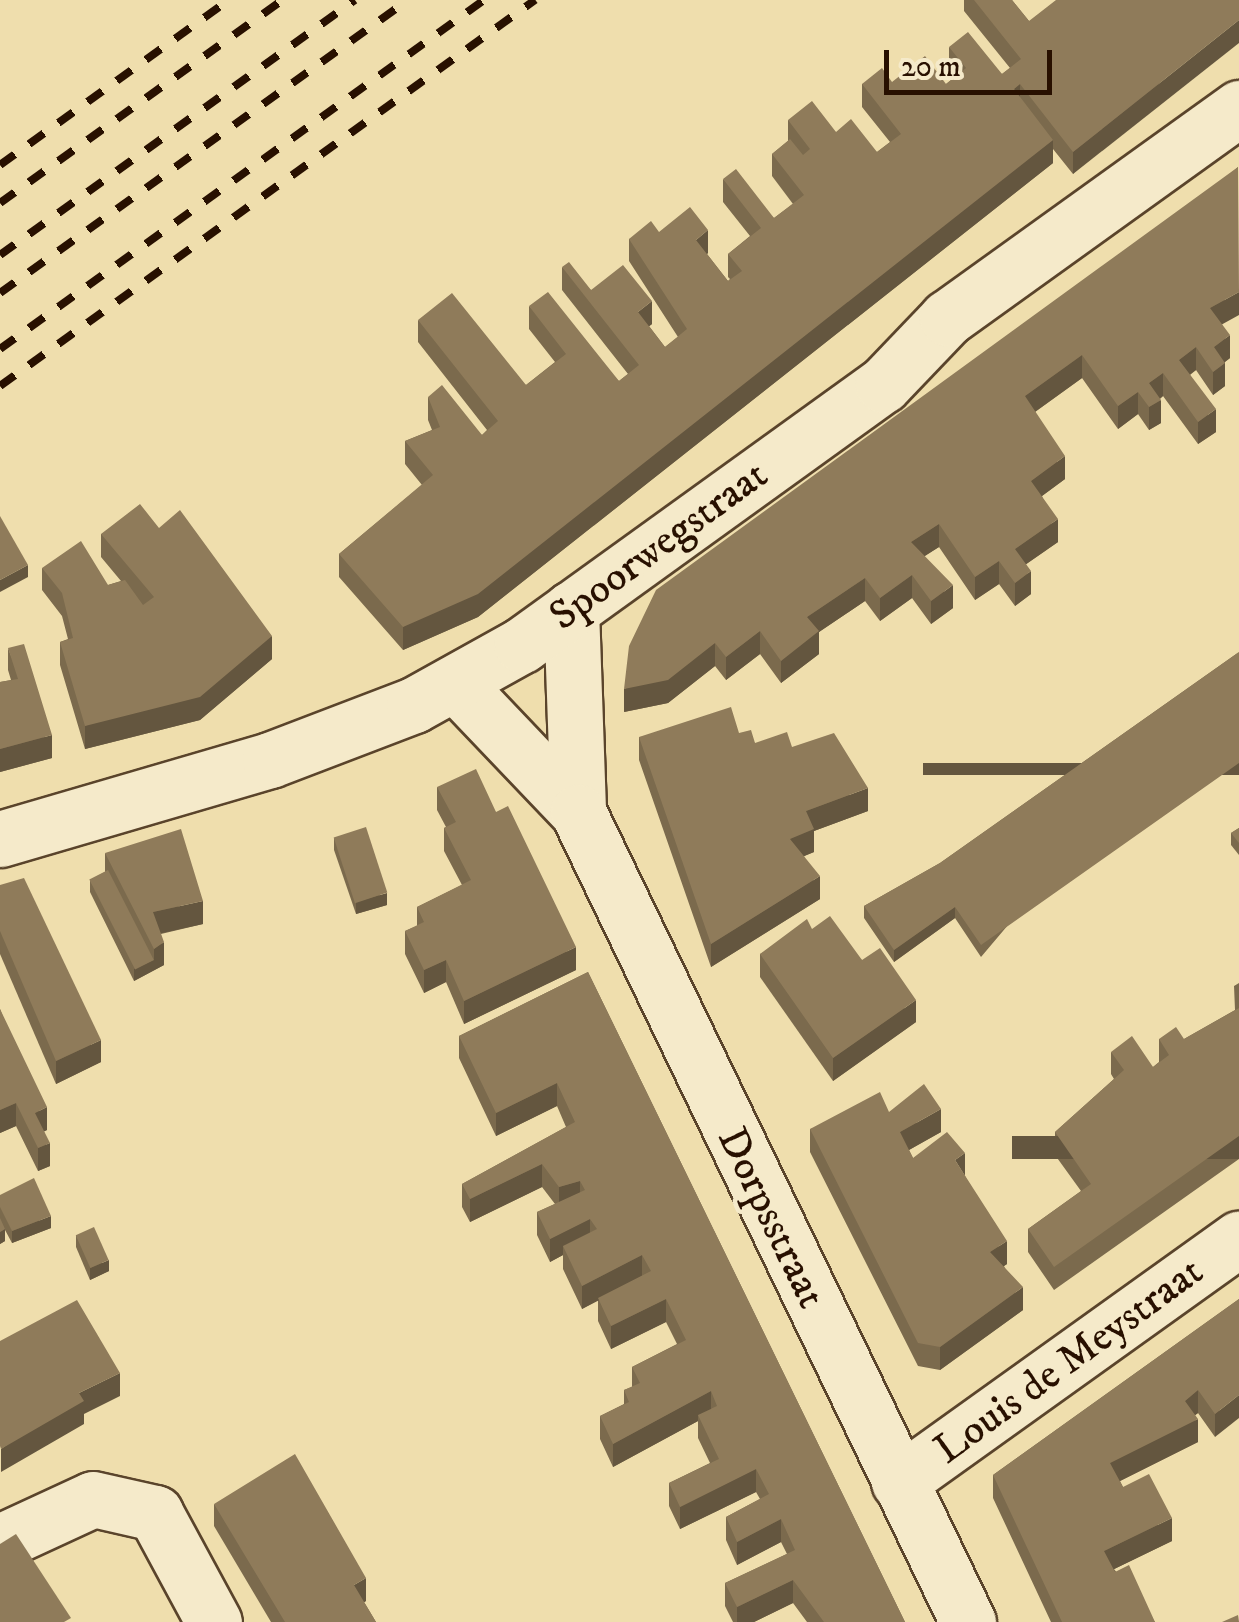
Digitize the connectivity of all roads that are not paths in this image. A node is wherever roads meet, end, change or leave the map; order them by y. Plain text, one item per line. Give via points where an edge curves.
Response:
1 (1239, 108) edge
2 (571, 608) junction
3 (455, 683) junction
4 (578, 812) junction
5 (0, 839) edge
6 (1239, 1239) edge
7 (899, 1482) junction
8 (0, 1542) edge
9 (214, 1622) edge
10 (968, 1622) edge

1 - 2 street, Spoorwegstraat via 947,318 883,385
2 - 3 street, Spoorwegstraat
2 - 4 street, Dorpsstraat
3 - 4 street, Dorpsstraat
3 - 5 street, Spoorwegstraat via 270,760
4 - 7 street, Dorpsstraat
6 - 7 street, Louis de Meystraat
7 - 10 street, Dorpsstraat
8 - 9 street via 93,1499 155,1513

